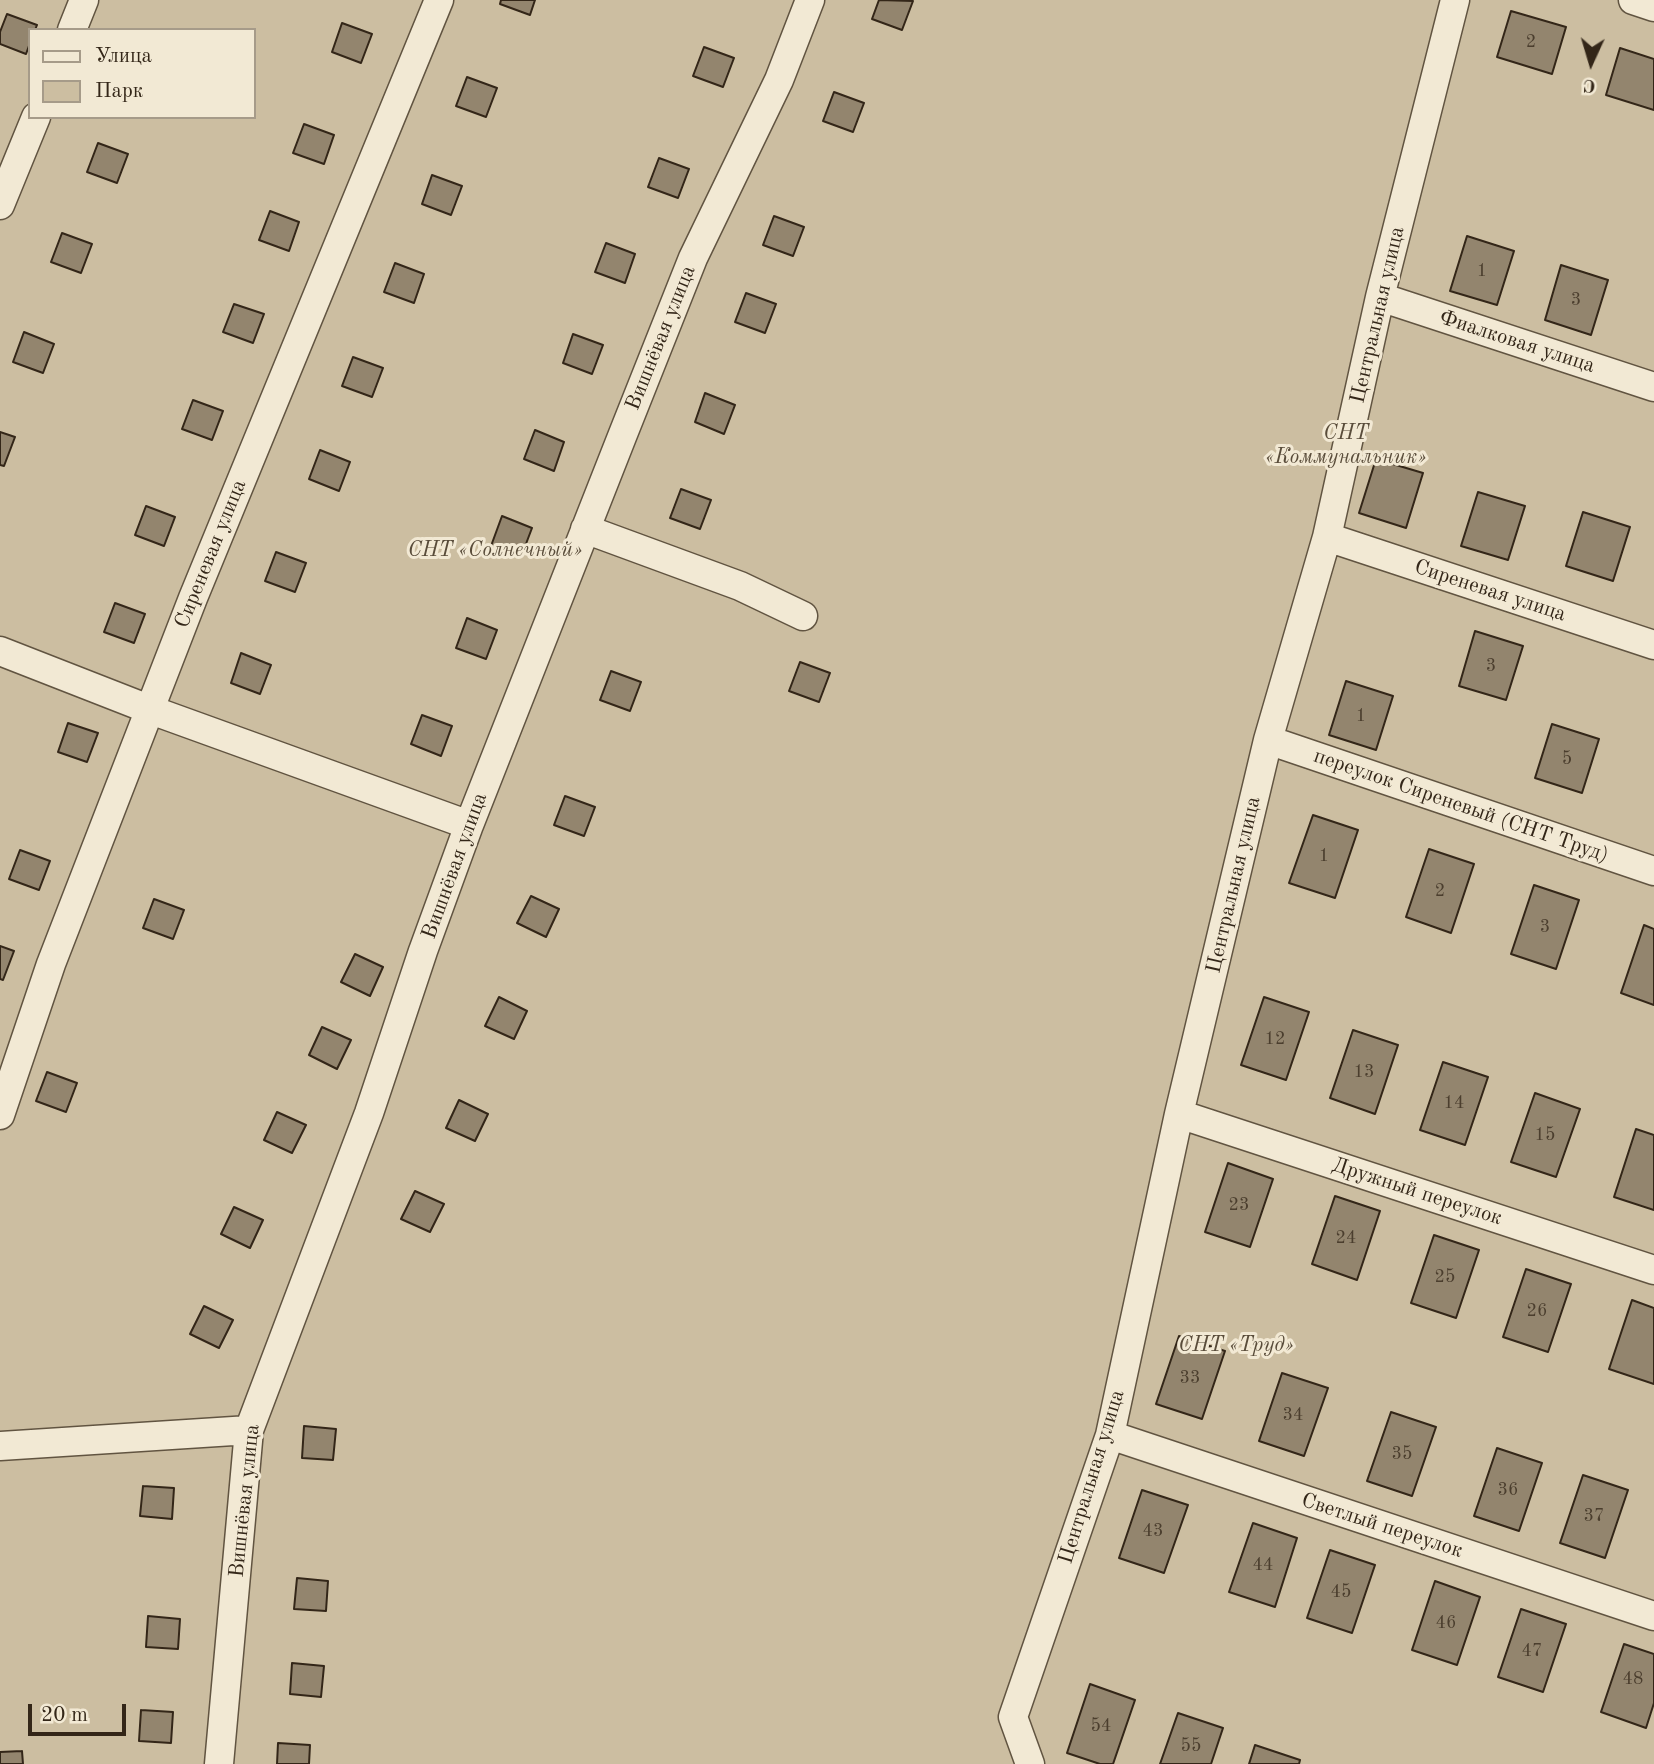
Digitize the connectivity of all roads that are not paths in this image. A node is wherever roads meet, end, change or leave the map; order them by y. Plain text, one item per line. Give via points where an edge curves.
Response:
1 (84, 0) edge
2 (439, 0) edge
3 (810, 0) edge
4 (1455, 0) edge
5 (1633, 0) edge
6 (1654, 7) edge
7 (73, 28) edge
8 (35, 119) edge
9 (0, 205) edge
10 (1381, 297) junction
11 (1654, 387) edge
12 (585, 529) junction
13 (1327, 537) junction
14 (803, 616) dead end
15 (1654, 645) edge
16 (0, 651) edge
17 (150, 710) junction
18 (1268, 740) junction
19 (469, 825) junction
20 (1654, 871) edge
21 (1179, 1114) junction
22 (0, 1115) edge
23 (1654, 1270) edge
24 (248, 1430) junction
25 (1110, 1435) junction
26 (0, 1446) edge
27 (1654, 1616) edge
28 (219, 1764) edge
29 (1030, 1764) edge

1 - 7 street
2 - 17 street, Сиреневая улица
3 - 12 street, Вишнёвая улица via 779,80 693,258
4 - 10 street, Центральная улица
5 - 6 street
8 - 9 street
10 - 11 street, Фиалковая улица
10 - 13 street, Центральная улица
12 - 14 street via 740,586
12 - 19 street, Вишнёвая улица
13 - 15 street, Сиреневая улица
13 - 18 street, Центральная улица
16 - 17 street
17 - 19 street
17 - 22 street, Сиреневая улица via 51,964
18 - 20 street, переулок Сиреневый (СНТ Труд)
18 - 21 street, Центральная улица
19 - 24 street, Вишнёвая улица via 369,1113
21 - 23 street, Дружный переулок
21 - 25 street, Центральная улица
24 - 26 street
24 - 28 street, Вишнёвая улица
25 - 27 street, Светлый переулок
25 - 29 street, Центральная улица via 1013,1717

